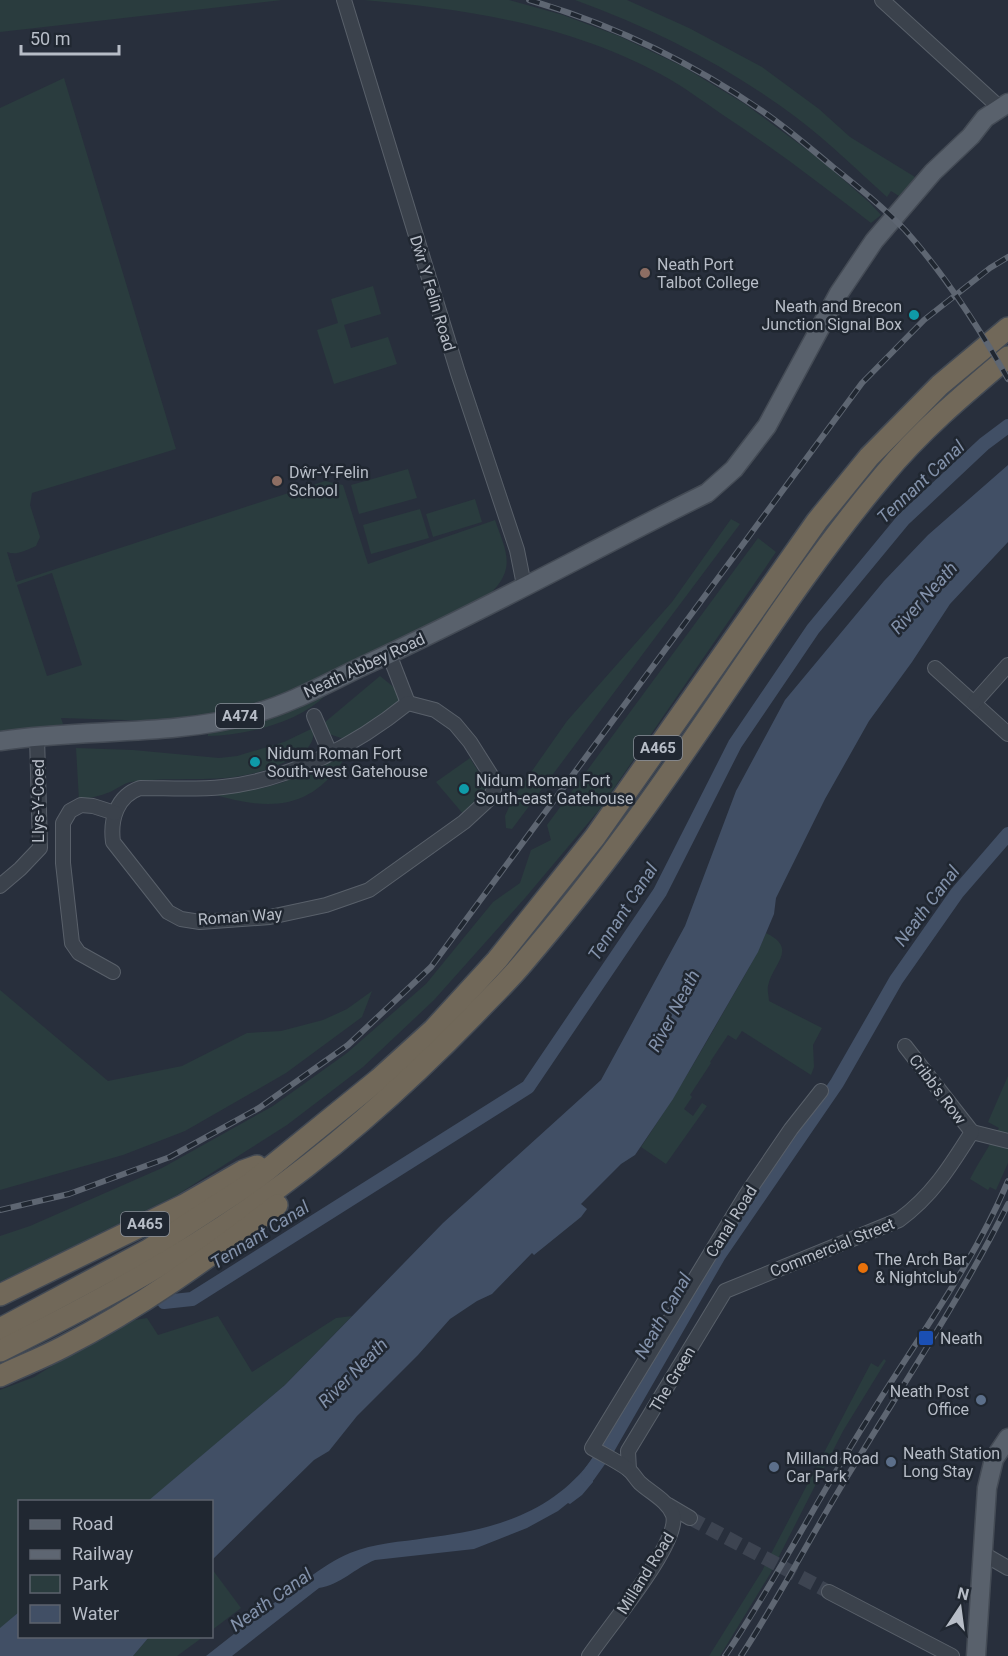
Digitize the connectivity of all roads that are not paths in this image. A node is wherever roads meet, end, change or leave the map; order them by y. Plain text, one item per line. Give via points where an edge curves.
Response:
1 (344, 0) edge
2 (882, 0) edge
3 (1005, 110) edge
4 (1008, 328) edge
5 (1008, 357) edge
6 (524, 585) junction
7 (389, 654) junction
8 (1008, 665) edge
9 (935, 668) dead end
10 (408, 703) junction
11 (974, 703) junction
12 (314, 716) dead end
13 (1008, 734) edge
14 (37, 736) junction
15 (0, 741) edge
16 (330, 753) junction
17 (115, 813) junction
18 (0, 886) edge
19 (113, 972) dead end
20 (905, 1046) dead end
21 (820, 1091) dead end
22 (972, 1132) junction
23 (1008, 1141) edge
24 (290, 1152) junction
25 (308, 1166) junction
26 (153, 1259) junction
27 (725, 1291) joint
28 (0, 1295) edge
29 (0, 1329) edge
30 (0, 1351) edge
31 (0, 1376) edge
32 (1007, 1442) edge
33 (592, 1448) joint
34 (629, 1470) junction
35 (667, 1505) junction
36 (690, 1518) tunnel mouth
37 (982, 1553) junction
38 (1008, 1568) edge
39 (830, 1592) tunnel mouth
40 (589, 1656) edge
41 (952, 1656) edge
42 (976, 1656) edge

1 - 6 street, Dŵr Y Felin Road via 458,374 517,550
2 - 3 street
3 - 6 main road, Neath Abbey Road / A474 via 933,172 874,241 839,293 767,426 734,469 707,493
4 - 24 highway, A465 via 932,393 870,457 817,521 595,837 497,960 434,1030
5 - 25 highway, A465 via 959,398 884,474 833,538 623,838 522,965 421,1070
6 - 7 main road, Neath Abbey Road / A474
7 - 10 street
7 - 14 main road, Neath Abbey Road / A474 via 254,714 161,730
8 - 11 street
9 - 11 street
10 - 16 street
10 - 17 street, Roman Way via 435,710 455,724 494,780 494,789 490,798 464,822 369,890 327,905 270,917 181,919 168,912 113,842
11 - 13 street
12 - 16 street
14 - 15 main road, Neath Abbey Road / A474
14 - 18 street, Llys-Y-Coed via 40,848
16 - 17 street via 301,768 222,788 140,788 120,801
17 - 19 street via 81,805 70,811 63,823 72,943 79,953
20 - 22 street, Cribb's Row
21 - 33 street, Canal Road via 746,1195
22 - 23 street
22 - 27 street, Commercial Street via 943,1178 899,1220
24 - 26 highway, A465
24 - 28 highway, A465 via 243,1171
25 - 26 highway, A465 via 247,1210
25 - 31 highway, A465 via 281,1202 149,1298 62,1347
26 - 29 highway, A465
26 - 30 highway, A465 via 90,1306
27 - 34 street, The Green via 628,1451
32 - 37 main road via 994,1459 987,1488
33 - 34 street, Milland Road
34 - 35 street, Milland Road
35 - 36 street
35 - 40 street, Milland Road via 674,1522 668,1542
37 - 38 street
37 - 42 main road
39 - 41 street

